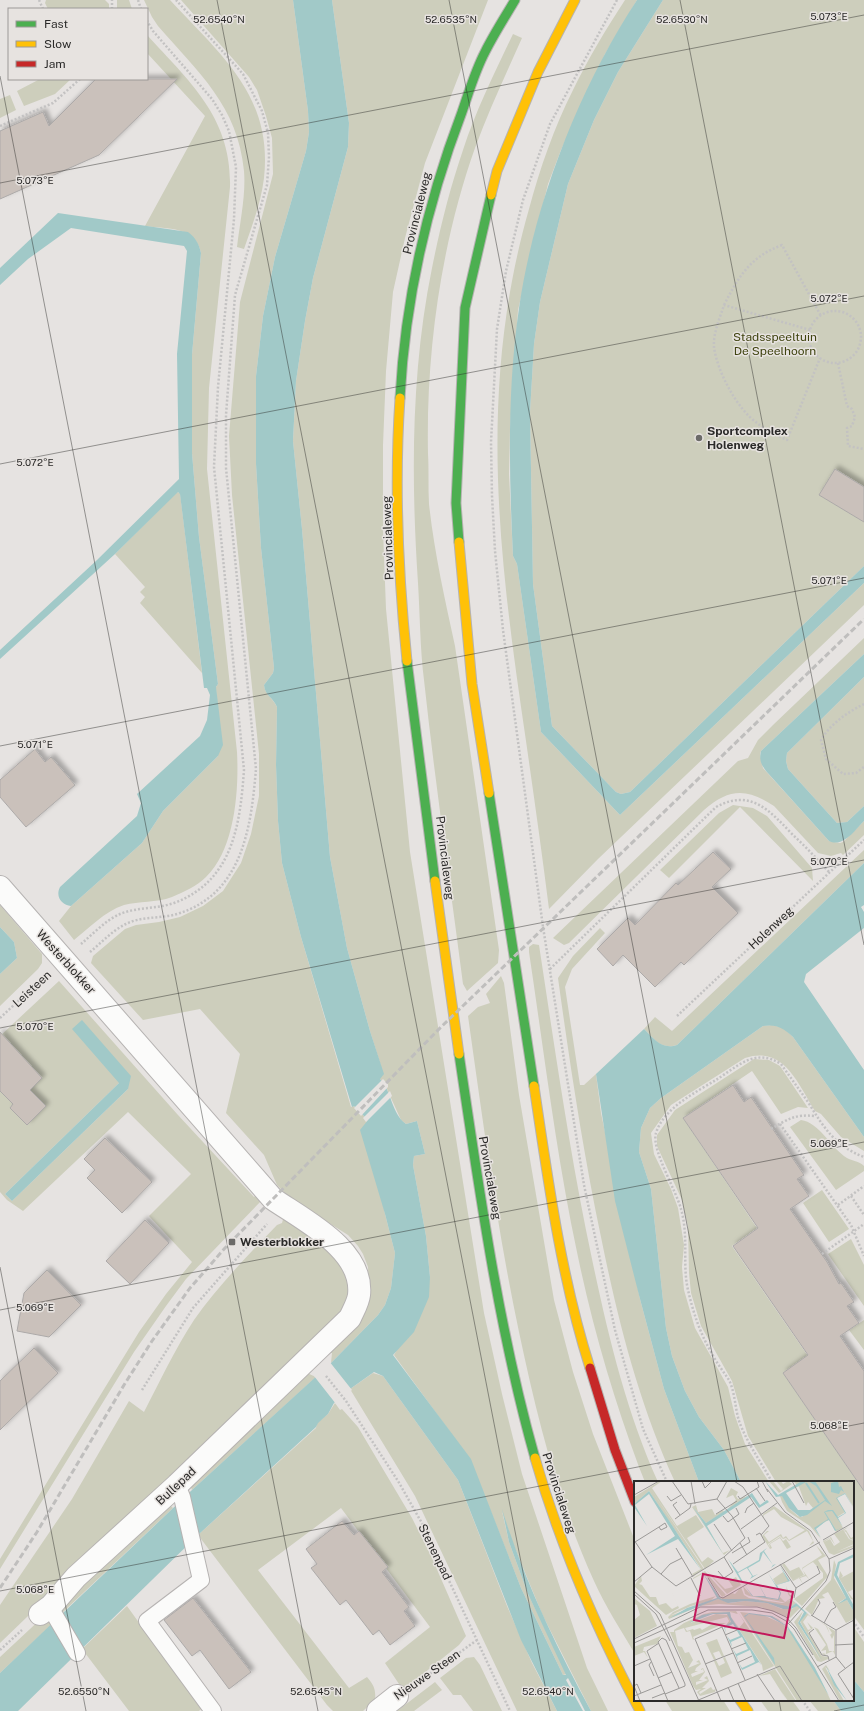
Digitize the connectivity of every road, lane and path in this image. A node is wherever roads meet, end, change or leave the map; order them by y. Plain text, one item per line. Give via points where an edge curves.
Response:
1 (176, 0) edge
2 (515, 0) edge
3 (575, 0) edge
4 (617, 0) edge
5 (148, 22) edge
6 (79, 80) edge
7 (0, 126) edge
8 (724, 305) junction
9 (821, 316) junction
10 (810, 330) junction
11 (820, 358) junction
12 (838, 363) junction
13 (864, 449) edge
14 (864, 704) edge
15 (864, 767) edge
16 (864, 840) edge
17 (830, 872) junction
18 (0, 887) edge
19 (67, 963) junction
20 (550, 970) junction
21 (677, 1016) dead end
22 (0, 1018) edge
23 (816, 1116) junction
24 (780, 1124) junction
25 (772, 1129) dead end
26 (864, 1158) edge
27 (864, 1186) edge
28 (851, 1196) junction
29 (282, 1205) junction
30 (838, 1205) junction
31 (864, 1215) edge
32 (864, 1224) edge
33 (853, 1232) junction
34 (822, 1254) dead end
35 (864, 1256) edge
36 (316, 1364) junction
37 (142, 1390) dead end
38 (667, 1481) edge
39 (771, 1481) edge
40 (180, 1491) junction
41 (634, 1499) edge
42 (48, 1611) joint
43 (854, 1622) edge
44 (864, 1637) edge
45 (477, 1640) junction
46 (77, 1653) dead end
47 (398, 1696) joint
48 (634, 1700) edge
49 (635, 1701) edge
50 (741, 1701) edge
51 (803, 1701) edge
52 (213, 1711) edge
53 (378, 1711) edge
54 (510, 1711) edge
55 (640, 1711) edge
56 (748, 1711) edge
57 (810, 1711) edge

1 - 19 path via 243,74 262,111 268,133 267,184 236,296 226,414 226,468 256,768 254,795 244,843 237,862 223,884 201,903 178,914 125,924
2 - 48 main road, Provincialeweg via 486,48 444,156 424,231 410,299 402,370 398,457 402,609 452,1016 498,1298 515,1380 531,1446 561,1537 602,1639
3 - 41 main road via 538,72 495,178 465,308 456,503 472,684 549,1185 576,1324 615,1450
4 - 20 path via 550,124 523,200 506,271 497,329 493,384 491,442 494,551
5 - 19 path via 153,31 212,99 222,115 229,131 236,167 214,467 244,770 242,808 233,843 220,870 201,890 173,904 120,914
6 - 7 path via 53,103
8 - 9 path via 744,270 755,259 782,245
8 - 10 path
8 - 11 path via 714,347 722,372 736,401 745,412 756,423 787,440
9 - 10 path via 816,319
9 - 12 path via 835,312 846,314 854,320 859,330 859,348 846,361
10 - 11 path via 812,348
11 - 12 path via 826,362
12 - 13 path via 847,406 852,409 855,417 852,426 847,428 848,446
14 - 15 path via 843,716 825,732 821,740 826,758 843,774 856,773
16 - 17 path, Holenweg
17 - 20 path via 769,810 756,802 728,800 716,807
17 - 21 path, Holenweg
18 - 19 street, Westerblokker
19 - 22 path, Leisteen
19 - 29 street, Westerblokker via 268,1194
20 - 38 path via 584,1185 615,1330 643,1429
23 - 24 path via 798,1115
23 - 26 path via 839,1144
23 - 39 path via 781,1064 773,1059 759,1057 746,1061 674,1107 660,1125 655,1138 659,1157 682,1210 686,1242 685,1273 698,1326 729,1381 746,1438
24 - 25 path
24 - 30 path
27 - 28 path
28 - 30 path
28 - 31 path
29 - 36 street, Westerblokker via 320,1231 345,1253 358,1275 359,1296 350,1318
29 - 37 path via 193,1308
30 - 33 path via 851,1224
32 - 33 path
33 - 34 path
33 - 35 path
36 - 40 street, Bullepad
36 - 45 path, Stenenpad via 346,1401 398,1481 423,1525
40 - 42 street, Bullepad via 76,1577
40 - 52 lane via 201,1580 148,1621
42 - 46 lane
43 - 44 path
45 - 47 path, Nieuwe Steen
45 - 54 path, Stenenpad
47 - 53 street, Nieuwe Steen
49 - 55 main road, Provincialeweg
50 - 56 main road
51 - 57 path

